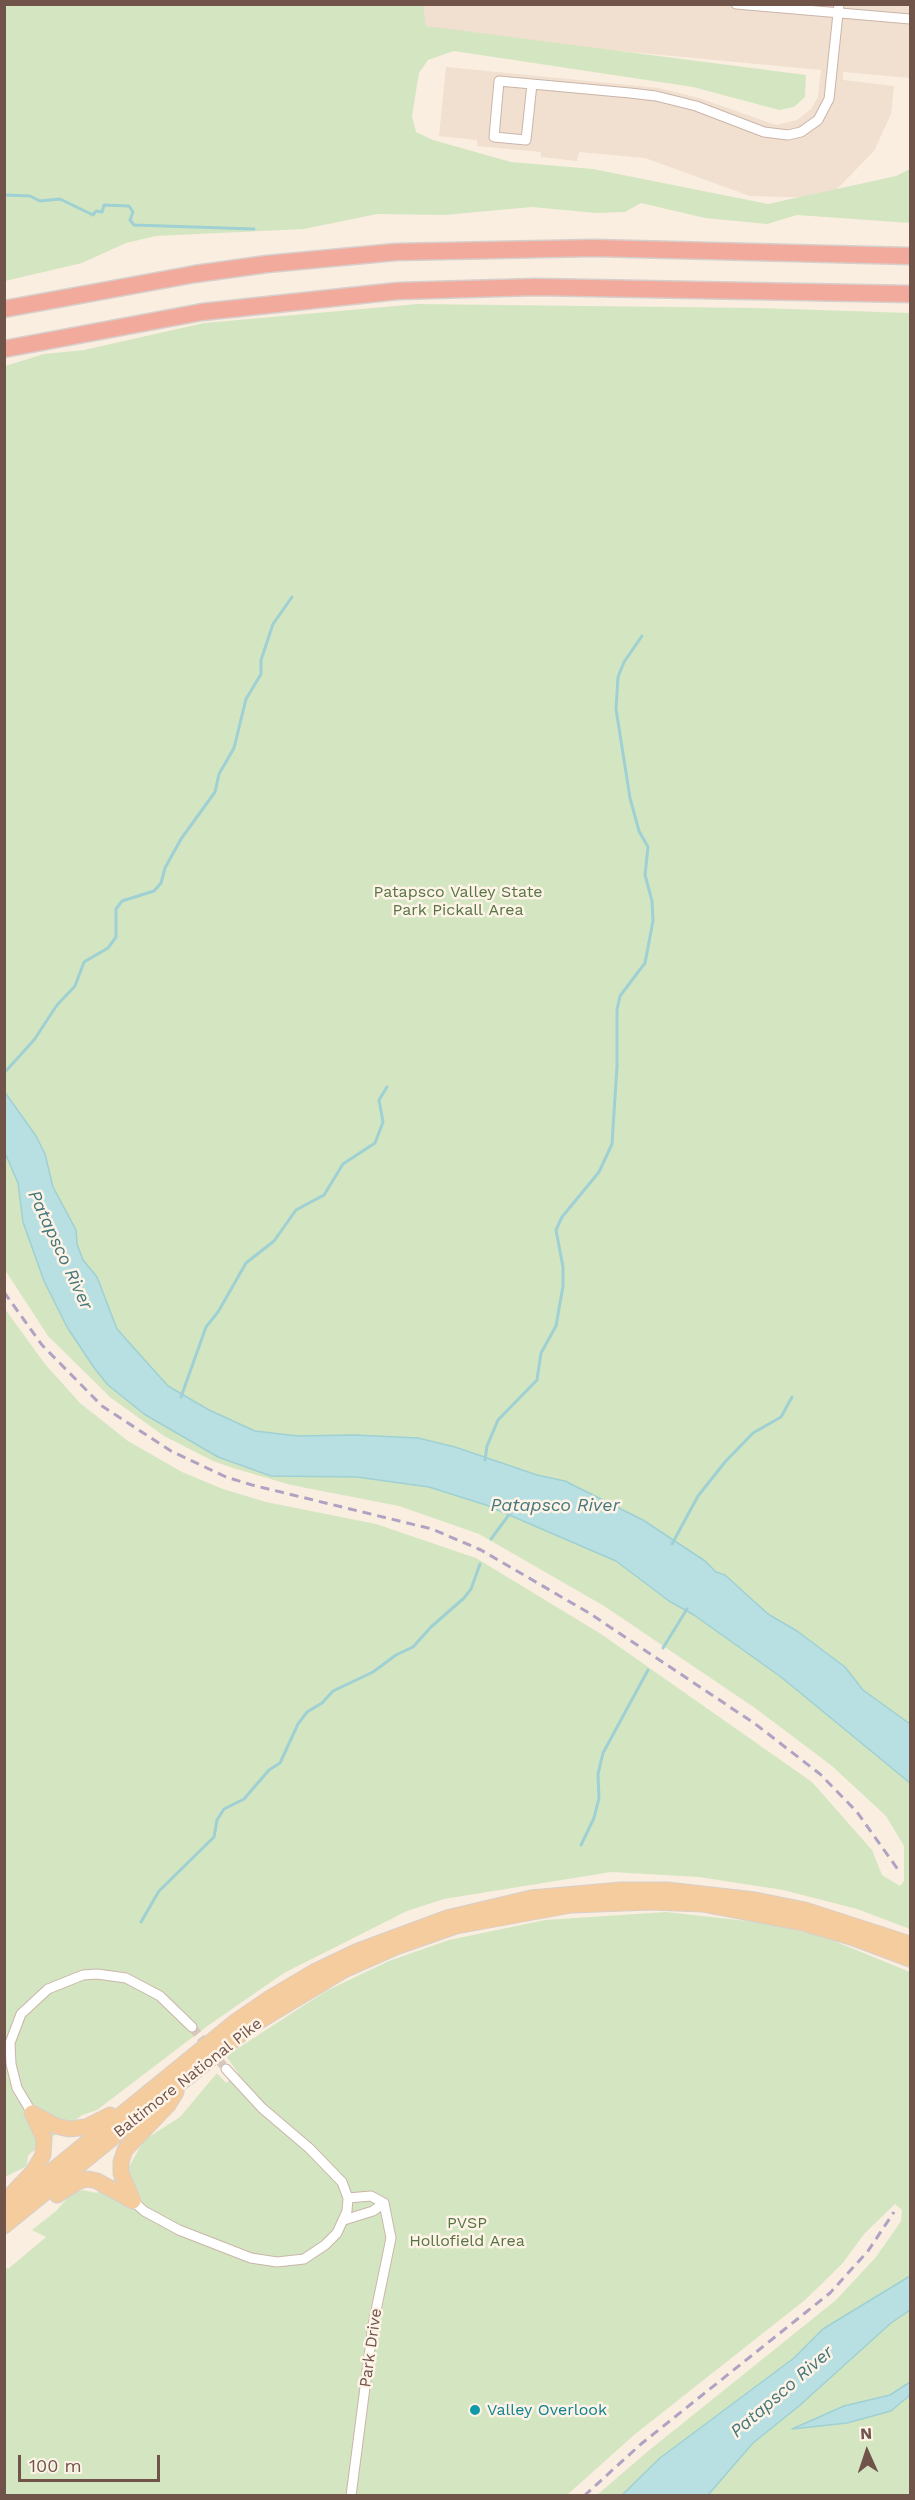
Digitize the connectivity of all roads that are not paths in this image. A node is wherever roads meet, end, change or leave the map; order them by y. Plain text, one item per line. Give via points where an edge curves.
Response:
1 (736, 4) edge
2 (838, 9) edge
3 (910, 19) edge
4 (532, 84) junction
5 (910, 256) edge
6 (910, 294) edge
7 (4, 309) edge
8 (4, 349) edge
9 (910, 1944) edge
10 (910, 1959) edge
11 (192, 2027) tunnel mouth
12 (226, 2068) tunnel mouth
13 (9, 2076) edge
14 (186, 2077) junction
15 (151, 2090) junction
16 (32, 2113) junction
17 (348, 2198) junction
18 (4, 2201) edge
19 (133, 2201) junction
20 (384, 2203) junction
21 (4, 2210) edge
22 (344, 2220) junction
23 (4, 2227) edge
24 (351, 2496) edge

1 - 2 street
2 - 3 street
2 - 4 street via 829,99 818,120 801,132 764,132 696,106 656,96
4 - 4 street via 526,140 494,137 499,81
5 - 7 highway via 594,248 396,252 205,272
6 - 8 highway via 536,287 398,291 202,312
9 - 15 main road, Baltimore National Pike via 805,1910 710,1893 621,1890 509,1903 409,1930 314,1972 235,2022
10 - 14 main road, Baltimore National Pike via 803,1923 702,1904 627,1902 542,1908 456,1926 360,1962 274,2011
11 - 13 street via 143,1985 113,1975 83,1975 43,1992 21,2014 10,2043
12 - 17 street via 262,2108 334,2172
13 - 16 street
14 - 19 main road via 168,2105 125,2150 121,2173
14 - 23 main road, Baltimore National Pike
15 - 16 main road via 86,2127 56,2126
15 - 21 main road, Baltimore National Pike
16 - 18 main road via 44,2138 43,2155 33,2172
17 - 20 street via 371,2196
17 - 22 street
19 - 22 street via 160,2221 210,2245 277,2262 304,2259 315,2253 337,2233
19 - 23 main road via 97,2181 78,2181 31,2215
20 - 22 street via 373,2211
20 - 24 street, Park Drive via 391,2238 373,2325

